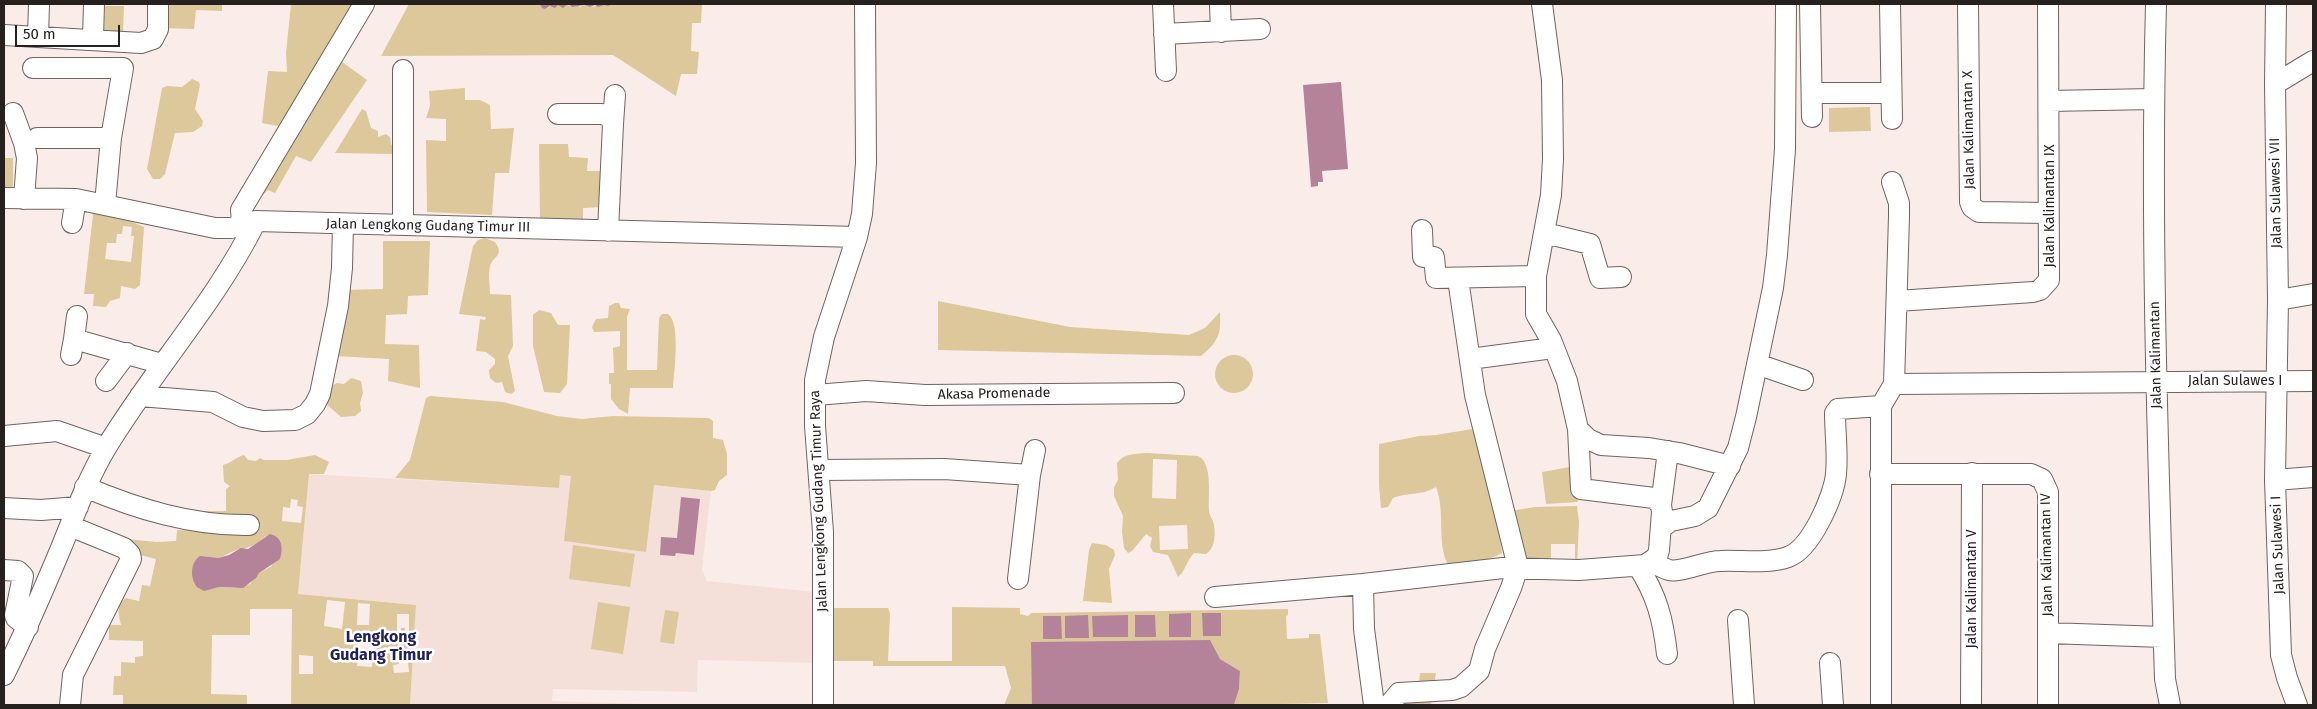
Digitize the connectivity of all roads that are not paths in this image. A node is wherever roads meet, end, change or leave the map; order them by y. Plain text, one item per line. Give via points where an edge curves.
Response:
1 (39, 4) edge
2 (94, 4) edge
3 (158, 4) edge
4 (364, 4) edge
5 (865, 4) edge
6 (1163, 4) edge
7 (1220, 4) edge
8 (1542, 4) edge
9 (1786, 4) edge
10 (1810, 4) edge
11 (1890, 4) edge
12 (1968, 4) edge
13 (2048, 4) edge
14 (2156, 4) edge
15 (2276, 4) edge
16 (1260, 29) dead end
17 (1221, 32) junction
18 (1164, 34) junction
19 (4, 35) edge
20 (38, 37) junction
21 (93, 39) junction
22 (2313, 61) edge
23 (33, 68) dead end
24 (403, 70) dead end
25 (1166, 71) dead end
26 (2275, 84) junction
27 (1812, 93) junction
28 (1891, 93) junction
29 (615, 95) dead end
30 (2153, 99) junction
31 (2050, 101) junction
32 (13, 113) dead end
33 (558, 114) dead end
34 (1812, 117) dead end
35 (1892, 119) dead end
36 (613, 124) junction
37 (37, 138) dead end
38 (111, 138) junction
39 (1892, 182) dead end
40 (4, 198) edge
41 (24, 198) junction
42 (76, 199) junction
43 (105, 204) junction
44 (2048, 213) junction
45 (72, 223) dead end
46 (249, 223) junction
47 (343, 224) junction
48 (403, 225) junction
49 (608, 230) junction
50 (1427, 230) dead end
51 (1544, 233) junction
52 (856, 237) junction
53 (1536, 276) junction
54 (1621, 277) dead end
55 (1458, 279) junction
56 (2313, 294) edge
57 (2278, 300) junction
58 (1897, 301) junction
59 (77, 316) dead end
60 (1553, 348) junction
61 (126, 353) junction
62 (1470, 359) junction
63 (162, 364) junction
64 (1757, 364) junction
65 (1803, 380) dead end
66 (106, 381) dead end
67 (2313, 381) edge
68 (2156, 382) junction
69 (2276, 382) junction
70 (1894, 384) junction
71 (1174, 393) dead end
72 (815, 395) junction
73 (140, 396) junction
74 (1881, 406) junction
75 (1578, 429) junction
76 (4, 436) edge
77 (106, 448) junction
78 (1035, 450) dead end
79 (1668, 451) junction
80 (1730, 466) junction
81 (819, 470) junction
82 (1972, 473) junction
83 (1880, 474) junction
84 (1030, 475) junction
85 (2313, 477) edge
86 (2276, 480) junction
87 (85, 487) junction
88 (1661, 504) junction
89 (78, 507) junction
90 (4, 508) edge
91 (249, 525) dead end
92 (70, 526) junction
93 (1662, 528) junction
94 (1644, 564) junction
95 (1518, 567) junction
96 (4, 570) edge
97 (1018, 579) dead end
98 (1363, 584) junction
99 (1215, 597) dead end
100 (1738, 620) dead end
101 (28, 627) junction
102 (2048, 634) junction
103 (2163, 637) junction
104 (1667, 654) dead end
105 (1830, 663) dead end
106 (4, 675) edge
107 (70, 705) edge
108 (823, 705) edge
109 (1374, 705) edge
110 (1389, 705) edge
111 (1744, 705) edge
112 (1833, 705) edge
113 (1881, 705) edge
114 (1971, 705) edge
115 (2048, 705) edge
116 (2170, 705) edge
117 (2297, 705) edge

1 - 20 street
2 - 21 street
3 - 21 street via 158,29 153,39 140,43
4 - 46 street via 241,210
5 - 52 street, Jalan Lengkong Gudang Timur Raya via 865,181
6 - 18 street
7 - 17 street
8 - 51 street via 1552,80 1553,159
9 - 64 street via 1781,210 1773,288
10 - 27 street
11 - 28 street
12 - 44 street, Jalan Kalimantan X via 1970,202 1979,212
13 - 31 street, Jalan Kalimantan IX
14 - 30 street, Jalan Kalimantan
15 - 26 street, Jalan Sulawesi VII
16 - 17 street
17 - 18 street
18 - 25 street
19 - 20 street
20 - 21 street
22 - 26 street
23 - 38 street via 123,68
24 - 48 street
26 - 57 street, Jalan Sulawesi VII
27 - 28 street
27 - 34 street
28 - 35 street
29 - 36 street
30 - 31 street
30 - 68 street, Jalan Kalimantan
31 - 44 street, Jalan Kalimantan IX
32 - 41 street via 27,158
33 - 36 street via 602,114 610,117
36 - 49 street
37 - 38 street
38 - 43 street
39 - 58 street via 1899,203
40 - 41 street, Jalan Lengkong Gudang Timur III
41 - 42 street, Jalan Lengkong Gudang Timur III
42 - 43 street, Jalan Lengkong Gudang Timur III
42 - 45 street
43 - 46 street, Jalan Lengkong Gudang Timur III via 215,228
44 - 58 street, Jalan Kalimantan IX via 2050,272 2049,280 2040,290
46 - 47 street, Jalan Lengkong Gudang Timur III
46 - 63 street via 243,246
47 - 48 street, Jalan Lengkong Gudang Timur III
47 - 73 street via 338,306 320,394 306,414 295,420 263,421 243,417 213,402
48 - 49 street, Jalan Lengkong Gudang Timur III
49 - 52 street, Jalan Lengkong Gudang Timur III
50 - 55 street via 1423,257 1434,257 1436,278
51 - 53 street
51 - 54 street via 1590,244 1600,278
52 - 72 street, Jalan Lengkong Gudang Timur Raya via 824,337
53 - 55 street
53 - 60 street via 1536,314
55 - 62 street
56 - 57 street
57 - 69 street, Jalan Sulawesi VII
58 - 70 street
59 - 61 street via 72,347
60 - 62 street
60 - 75 street via 1567,381
61 - 63 street
61 - 66 street
62 - 95 street via 1475,395
63 - 73 street
64 - 65 street
64 - 80 street via 1740,440
67 - 69 street, Jalan Sulawes I
68 - 69 street, Jalan Sulawes I
68 - 70 street, Jalan Sulawes I
68 - 103 street, Jalan Kalimantan
69 - 86 street, Jalan Sulawesi I
70 - 74 street
71 - 72 street, Akasa Promenade via 925,395 866,391
72 - 81 street, Jalan Lengkong Gudang Timur Raya
73 - 77 street
74 - 83 street
74 - 94 street via 1838,408 1835,413 1836,474 1832,490 1817,527 1791,556 1778,560 1712,561 1677,570
75 - 79 street via 1601,445
75 - 88 street via 1581,489 1654,498
76 - 77 street via 56,431
77 - 87 street
78 - 84 street
79 - 80 street
79 - 88 street
80 - 93 street via 1708,508 1695,516 1671,521
81 - 84 street via 944,469
81 - 108 street, Jalan Lengkong Gudang Timur Raya via 823,532
82 - 83 street, Jalan Kalimantan IV
82 - 102 street, Jalan Kalimantan IV via 2031,474 2046,485
82 - 114 street, Jalan Kalimantan V
83 - 113 street
84 - 97 street
85 - 86 street
86 - 117 street, Jalan Sulawesi I via 2281,655
87 - 89 street
87 - 91 street via 154,513 227,525
88 - 93 street
89 - 90 street
89 - 92 street
92 - 101 street
92 - 107 street via 124,548 130,554 73,675
93 - 94 street via 1657,557
94 - 95 street via 1579,570
94 - 104 street via 1658,603
95 - 98 street
95 - 110 street via 1479,671 1452,690 1399,693
96 - 101 street via 18,571 23,576 15,615
98 - 99 street
98 - 109 street via 1365,638
100 - 111 street
101 - 106 street
102 - 103 street
102 - 115 street, Jalan Kalimantan IV
103 - 116 street, Jalan Kalimantan
105 - 112 street

